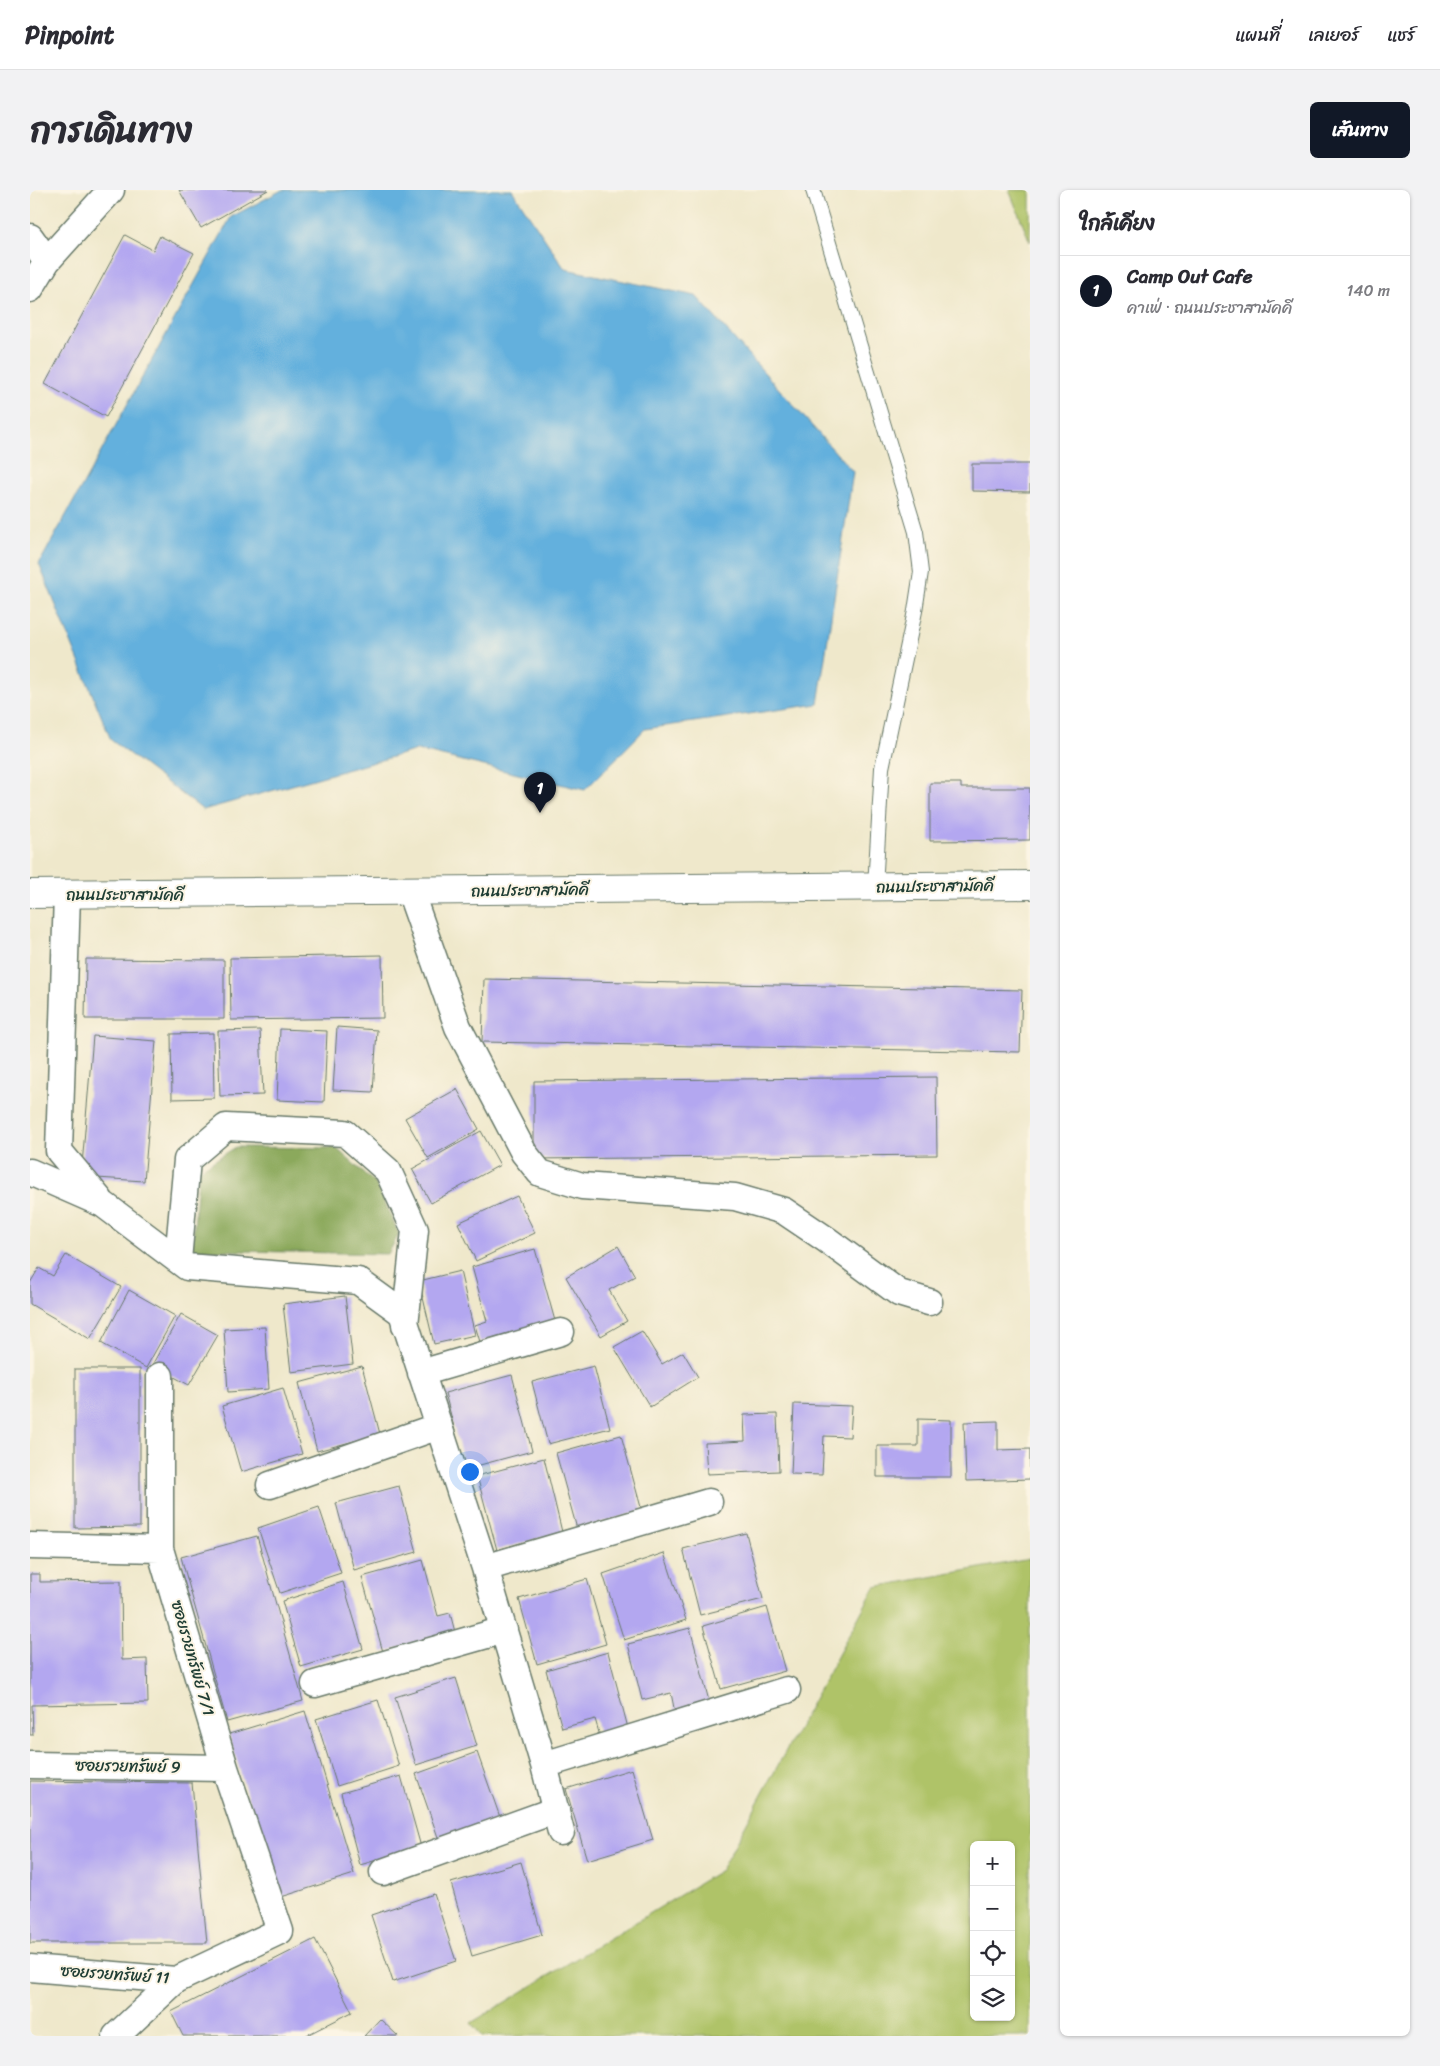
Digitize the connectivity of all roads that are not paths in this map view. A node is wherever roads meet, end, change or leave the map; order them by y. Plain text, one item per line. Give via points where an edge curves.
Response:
1 (110, 190) edge
2 (813, 190) edge
3 (30, 237) edge
4 (47, 261) junction
5 (30, 289) edge
6 (1030, 885) edge
7 (875, 887) junction
8 (410, 892) junction
9 (30, 894) edge
10 (67, 894) junction
11 (30, 1172) edge
12 (104, 1204) junction
13 (178, 1260) junction
14 (929, 1302) dead end
15 (405, 1325) junction
16 (560, 1332) dead end
17 (421, 1373) junction
18 (160, 1376) dead end
19 (439, 1426) junction
20 (270, 1485) dead end
21 (710, 1502) dead end
22 (30, 1546) edge
23 (160, 1548) junction
24 (485, 1568) junction
25 (504, 1630) junction
26 (314, 1684) dead end
27 (787, 1690) dead end
28 (30, 1765) edge
29 (544, 1765) junction
30 (225, 1768) junction
31 (383, 1872) dead end
32 (280, 1931) joint
33 (30, 1968) edge
34 (176, 1980) junction
35 (116, 2036) edge

1 - 4 street
2 - 7 lane via 916,532 921,572 882,768
3 - 4 street
4 - 5 street
6 - 7 street, ถนนประชาสามัคคี
7 - 8 street, ถนนประชาสามัคคี
8 - 10 street, ถนนประชาสามัคคี
8 - 14 street via 458,1027 524,1153 540,1172 582,1186 735,1197 784,1211 899,1292
9 - 10 street, ถนนประชาสามัคคี
10 - 12 street via 59,1151
11 - 12 street
12 - 13 street
13 - 15 street via 187,1267 358,1281 402,1313
13 - 15 street via 187,1160 226,1127 345,1133 388,1171 415,1230
15 - 17 street
16 - 17 street
17 - 19 street
18 - 23 street, ซอยรวยทรัพย์ 7/1
19 - 20 street
19 - 24 street
21 - 24 street
22 - 23 street
23 - 30 street, ซอยรวยทรัพย์ 7/1
24 - 25 street
25 - 26 street
25 - 29 street
27 - 29 street
28 - 30 street, ซอยรวยทรัพย์ 9
29 - 31 street via 558,1821
30 - 32 street, ซอยรวยทรัพย์ 7/1
32 - 34 street, ซอยรวยทรัพย์ 11
33 - 34 street, ซอยรวยทรัพย์ 11
34 - 35 street

